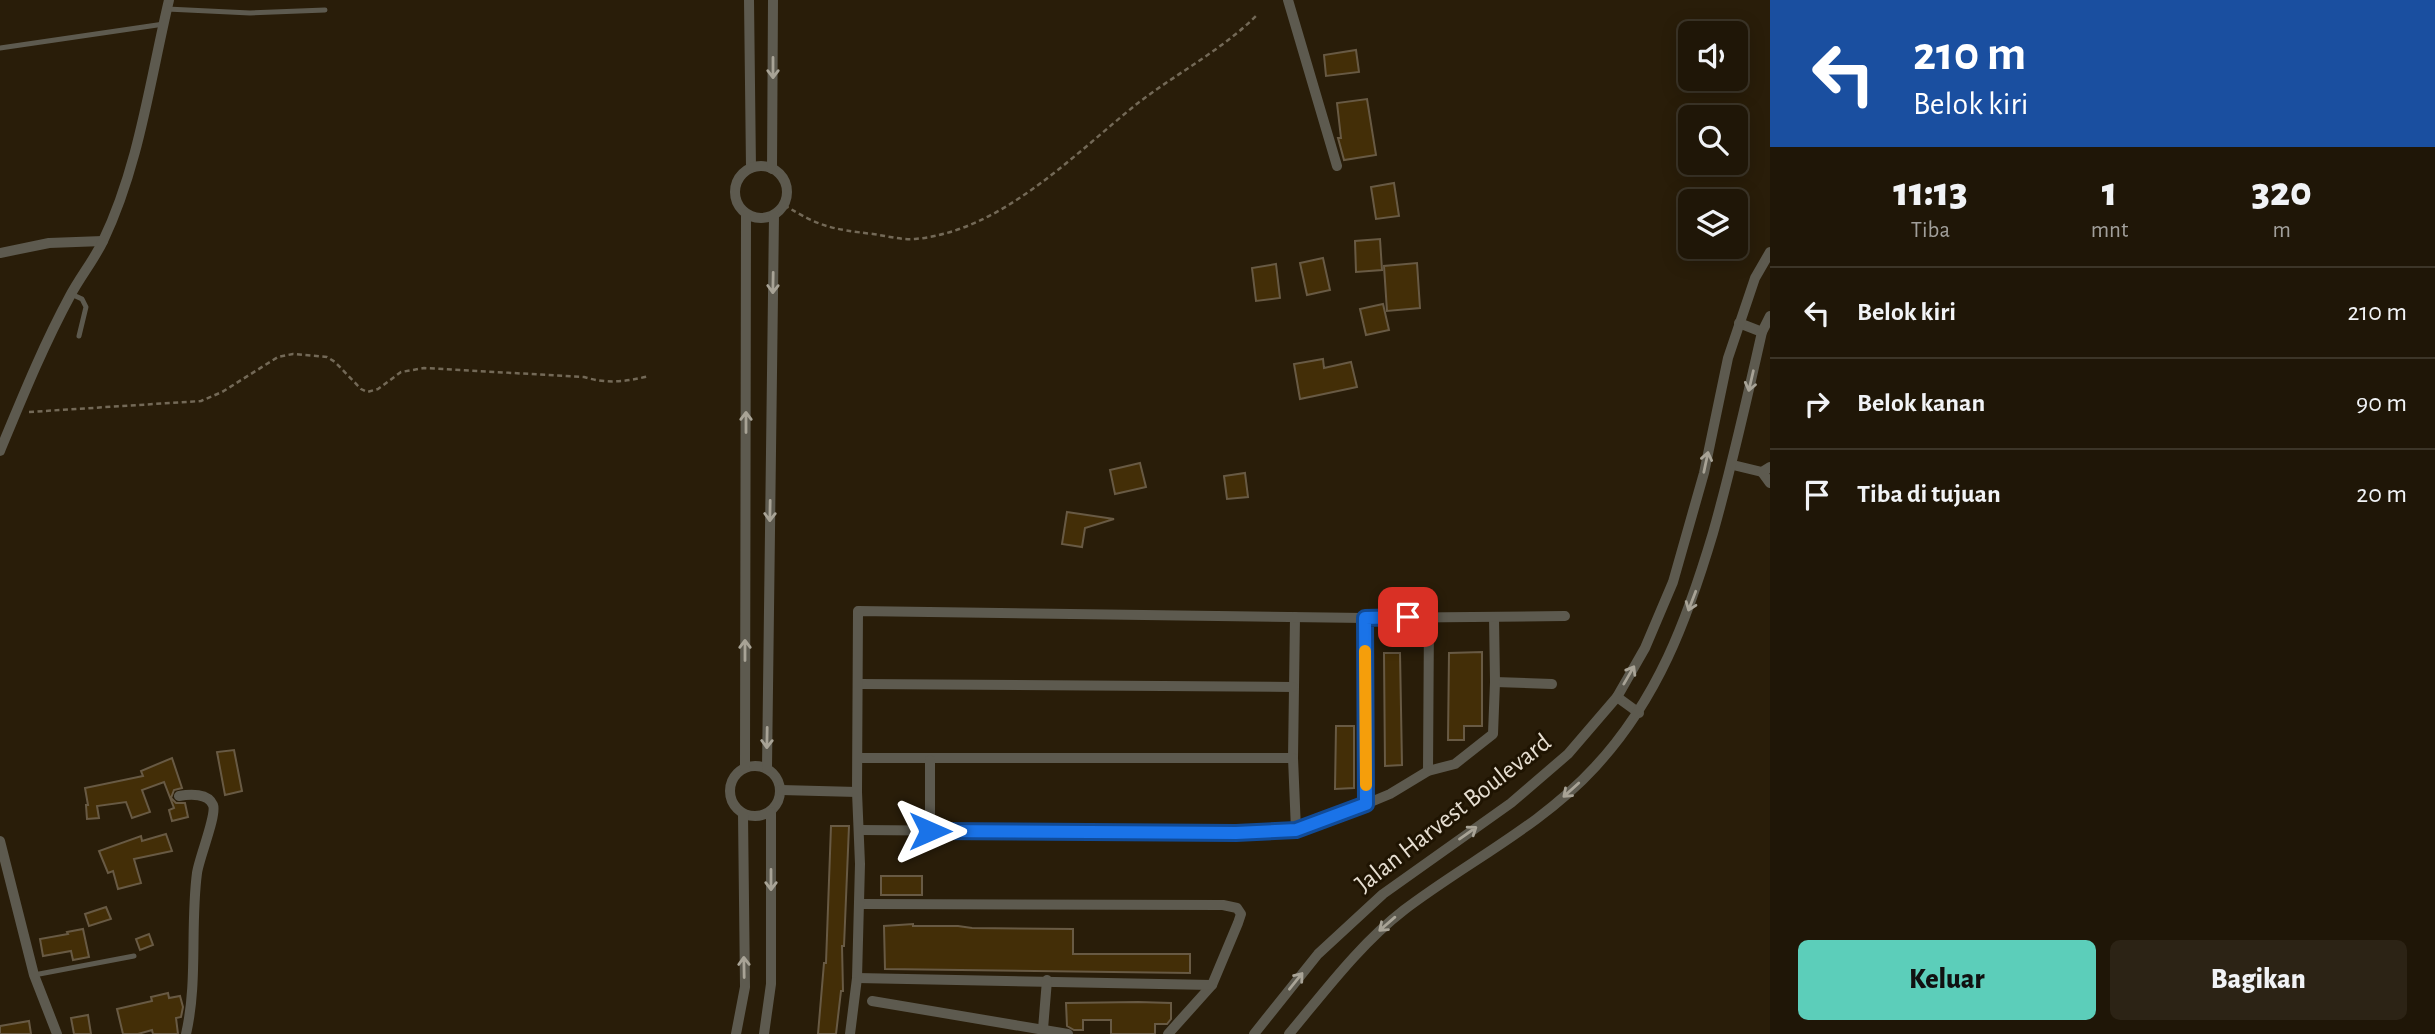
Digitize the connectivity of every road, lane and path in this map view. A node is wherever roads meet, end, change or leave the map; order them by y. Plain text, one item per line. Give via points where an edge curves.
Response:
1 (749, 0) edge
2 (773, 0) edge
3 (1288, 0) edge
4 (168, 5) edge
5 (325, 10) dead end
6 (1257, 15) dead end
7 (164, 24) junction
8 (0, 48) edge
9 (1337, 166) dead end
10 (751, 168) junction
11 (772, 169) junction
12 (783, 205) junction
13 (746, 214) junction
14 (774, 215) junction
15 (103, 242) junction
16 (0, 253) edge
17 (1770, 253) edge
18 (71, 294) junction
19 (1770, 316) edge
20 (1739, 323) junction
21 (1762, 332) junction
22 (79, 336) dead end
23 (649, 376) dead end
24 (16, 413) junction
25 (1, 446) edge
26 (1733, 465) junction
27 (1766, 469) edge
28 (1770, 483) edge
29 (1429, 616) junction
30 (1565, 616) dead end
31 (1295, 617) junction
32 (1494, 617) junction
33 (1365, 618) junction
34 (1495, 682) junction
35 (860, 684) junction
36 (1552, 684) dead end
37 (1293, 687) junction
38 (1617, 697) junction
39 (1639, 713) junction
40 (858, 758) junction
41 (1293, 758) junction
42 (930, 760) junction
43 (745, 767) junction
44 (767, 768) junction
45 (1428, 771) junction
46 (781, 790) junction
47 (857, 792) junction
48 (179, 796) dead end
49 (1366, 804) junction
50 (771, 811) junction
51 (743, 814) junction
52 (860, 830) junction
53 (1296, 830) junction
54 (930, 831) junction
55 (0, 841) edge
56 (859, 904) junction
57 (134, 956) dead end
58 (34, 975) junction
59 (857, 978) junction
60 (1048, 980) junction
61 (1212, 985) junction
62 (872, 1001) dead end
63 (1043, 1029) junction
64 (57, 1034) edge
65 (186, 1034) edge
66 (736, 1034) edge
67 (764, 1034) edge
68 (850, 1034) edge
69 (1068, 1034) edge
70 (1168, 1034) edge
71 (1255, 1034) edge
72 (1289, 1034) edge

1 - 10 street
2 -> 11 street
3 - 9 street
4 - 5 lane via 250,13
4 - 7 street
6 - 12 path via 1069,162 966,227 913,239 848,233 808,220
7 - 8 lane
7 - 15 street via 129,173
10 - 11 street
10 - 13 street via 740,177 735,190 737,204
11 - 12 street via 783,178 787,191
12 - 14 street
13 - 14 street
43 -> 13 street
14 -> 44 street
15 - 16 street via 49,243
15 - 18 street
17 - 20 street, Jalan Harvest Boulevard via 1755,278
18 - 22 lane via 86,307
18 - 24 street
19 - 21 street, Jalan Harvest Boulevard
20 - 21 street
38 -> 20 street, Jalan Harvest Boulevard via 1645,648 1673,582
21 -> 26 street, Jalan Harvest Boulevard
23 - 24 path via 603,383 584,377 424,368 401,372 367,392 327,357 293,354 278,357 201,401
24 - 25 street
26 - 27 street
26 -> 39 street, Jalan Harvest Boulevard via 1695,593 1667,664
27 - 28 street
29 - 32 street
29 - 33 street
29 - 45 street
30 - 32 street
31 - 33 street
31 - 35 street via 858,611
31 - 37 street
32 - 34 street
33 - 49 street
34 - 36 street
34 - 45 street via 1493,734 1455,764
35 - 37 street
35 - 40 street
37 - 41 street
38 - 39 street
71 -> 38 street, Jalan Harvest Boulevard via 1318,954 1383,894 1511,803 1558,762
39 -> 72 street, Jalan Harvest Boulevard via 1571,791 1382,928
40 - 42 street
40 - 47 street
41 - 42 street
41 - 53 street
42 - 54 street
43 - 44 street
43 - 51 street via 734,776 729,790 733,804
44 - 46 street
45 - 49 street
46 - 47 street
46 - 50 street
47 - 52 street
48 - 65 street via 202,796 214,810 197,870
49 - 53 street
50 - 51 street via 757,817
50 -> 67 street via 771,984
66 -> 51 street via 745,987
52 - 54 street
52 - 56 street
53 - 54 street
55 - 58 street
56 - 59 street
56 - 61 street via 1237,908 1241,914
57 - 58 lane
58 - 64 street
59 - 60 street
59 - 68 street
60 - 61 street
60 - 63 street
61 - 70 street
62 - 63 street
63 - 69 street

